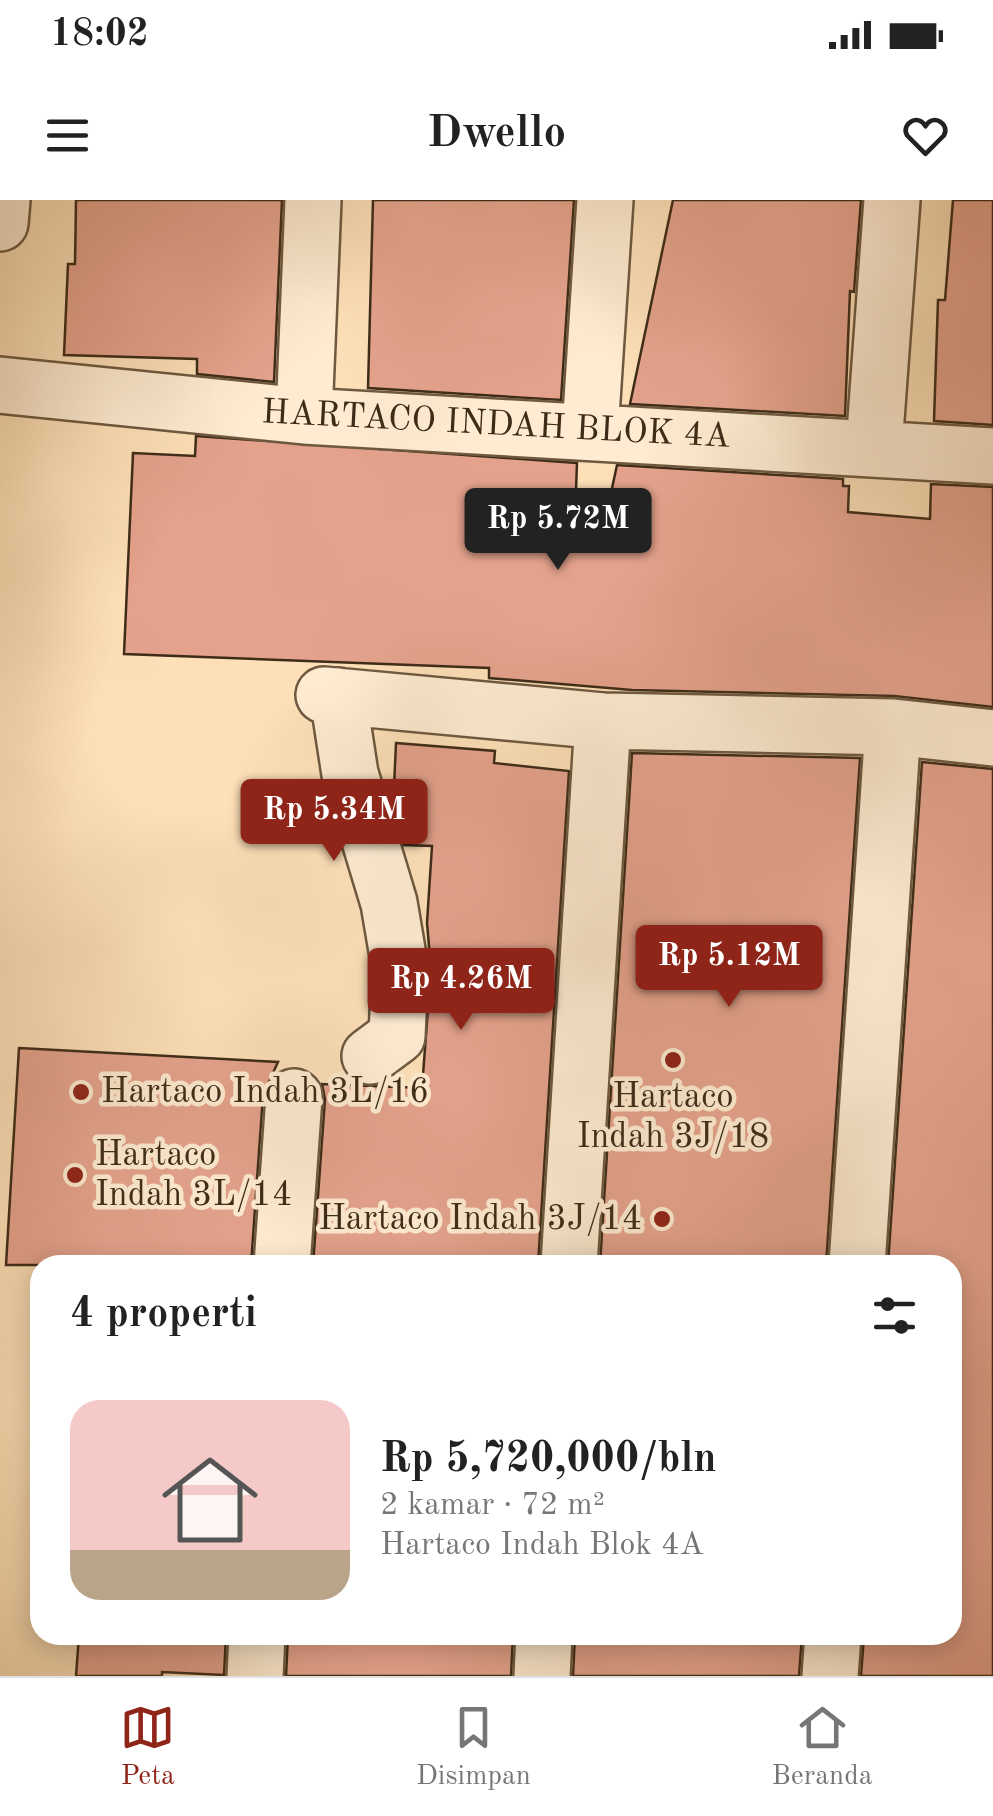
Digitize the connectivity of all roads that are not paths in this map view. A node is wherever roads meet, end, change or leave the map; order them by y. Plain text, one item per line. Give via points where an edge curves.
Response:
1 (2, 200) edge
2 (313, 200) edge
3 (605, 200) edge
4 (892, 200) edge
5 (0, 223) edge
6 (0, 385) edge
7 (304, 416) junction
8 (590, 431) junction
9 (874, 447) junction
10 (993, 456) edge
11 (603, 722) junction
12 (893, 727) junction
13 (993, 738) edge
14 (370, 1056) dead end
15 (294, 1097) dead end
16 (283, 1255) edge
17 (570, 1255) edge
18 (858, 1255) edge
19 (257, 1645) edge
20 (544, 1645) edge
21 (832, 1645) edge
22 (255, 1676) edge
23 (542, 1676) edge
24 (830, 1676) edge

1 - 5 street
2 - 7 street
3 - 8 street
4 - 9 street
6 - 7 street, HARTACO INDAH BLOK 4A
7 - 8 street, HARTACO INDAH BLOK 4A
8 - 9 street, HARTACO INDAH BLOK 4A
9 - 10 street, HARTACO INDAH BLOK 4A
11 - 12 street
11 - 14 street via 331,696 389,903 400,968 397,1036
11 - 17 street
12 - 13 street
12 - 18 street
15 - 16 street
19 - 22 street
20 - 23 street
21 - 24 street

